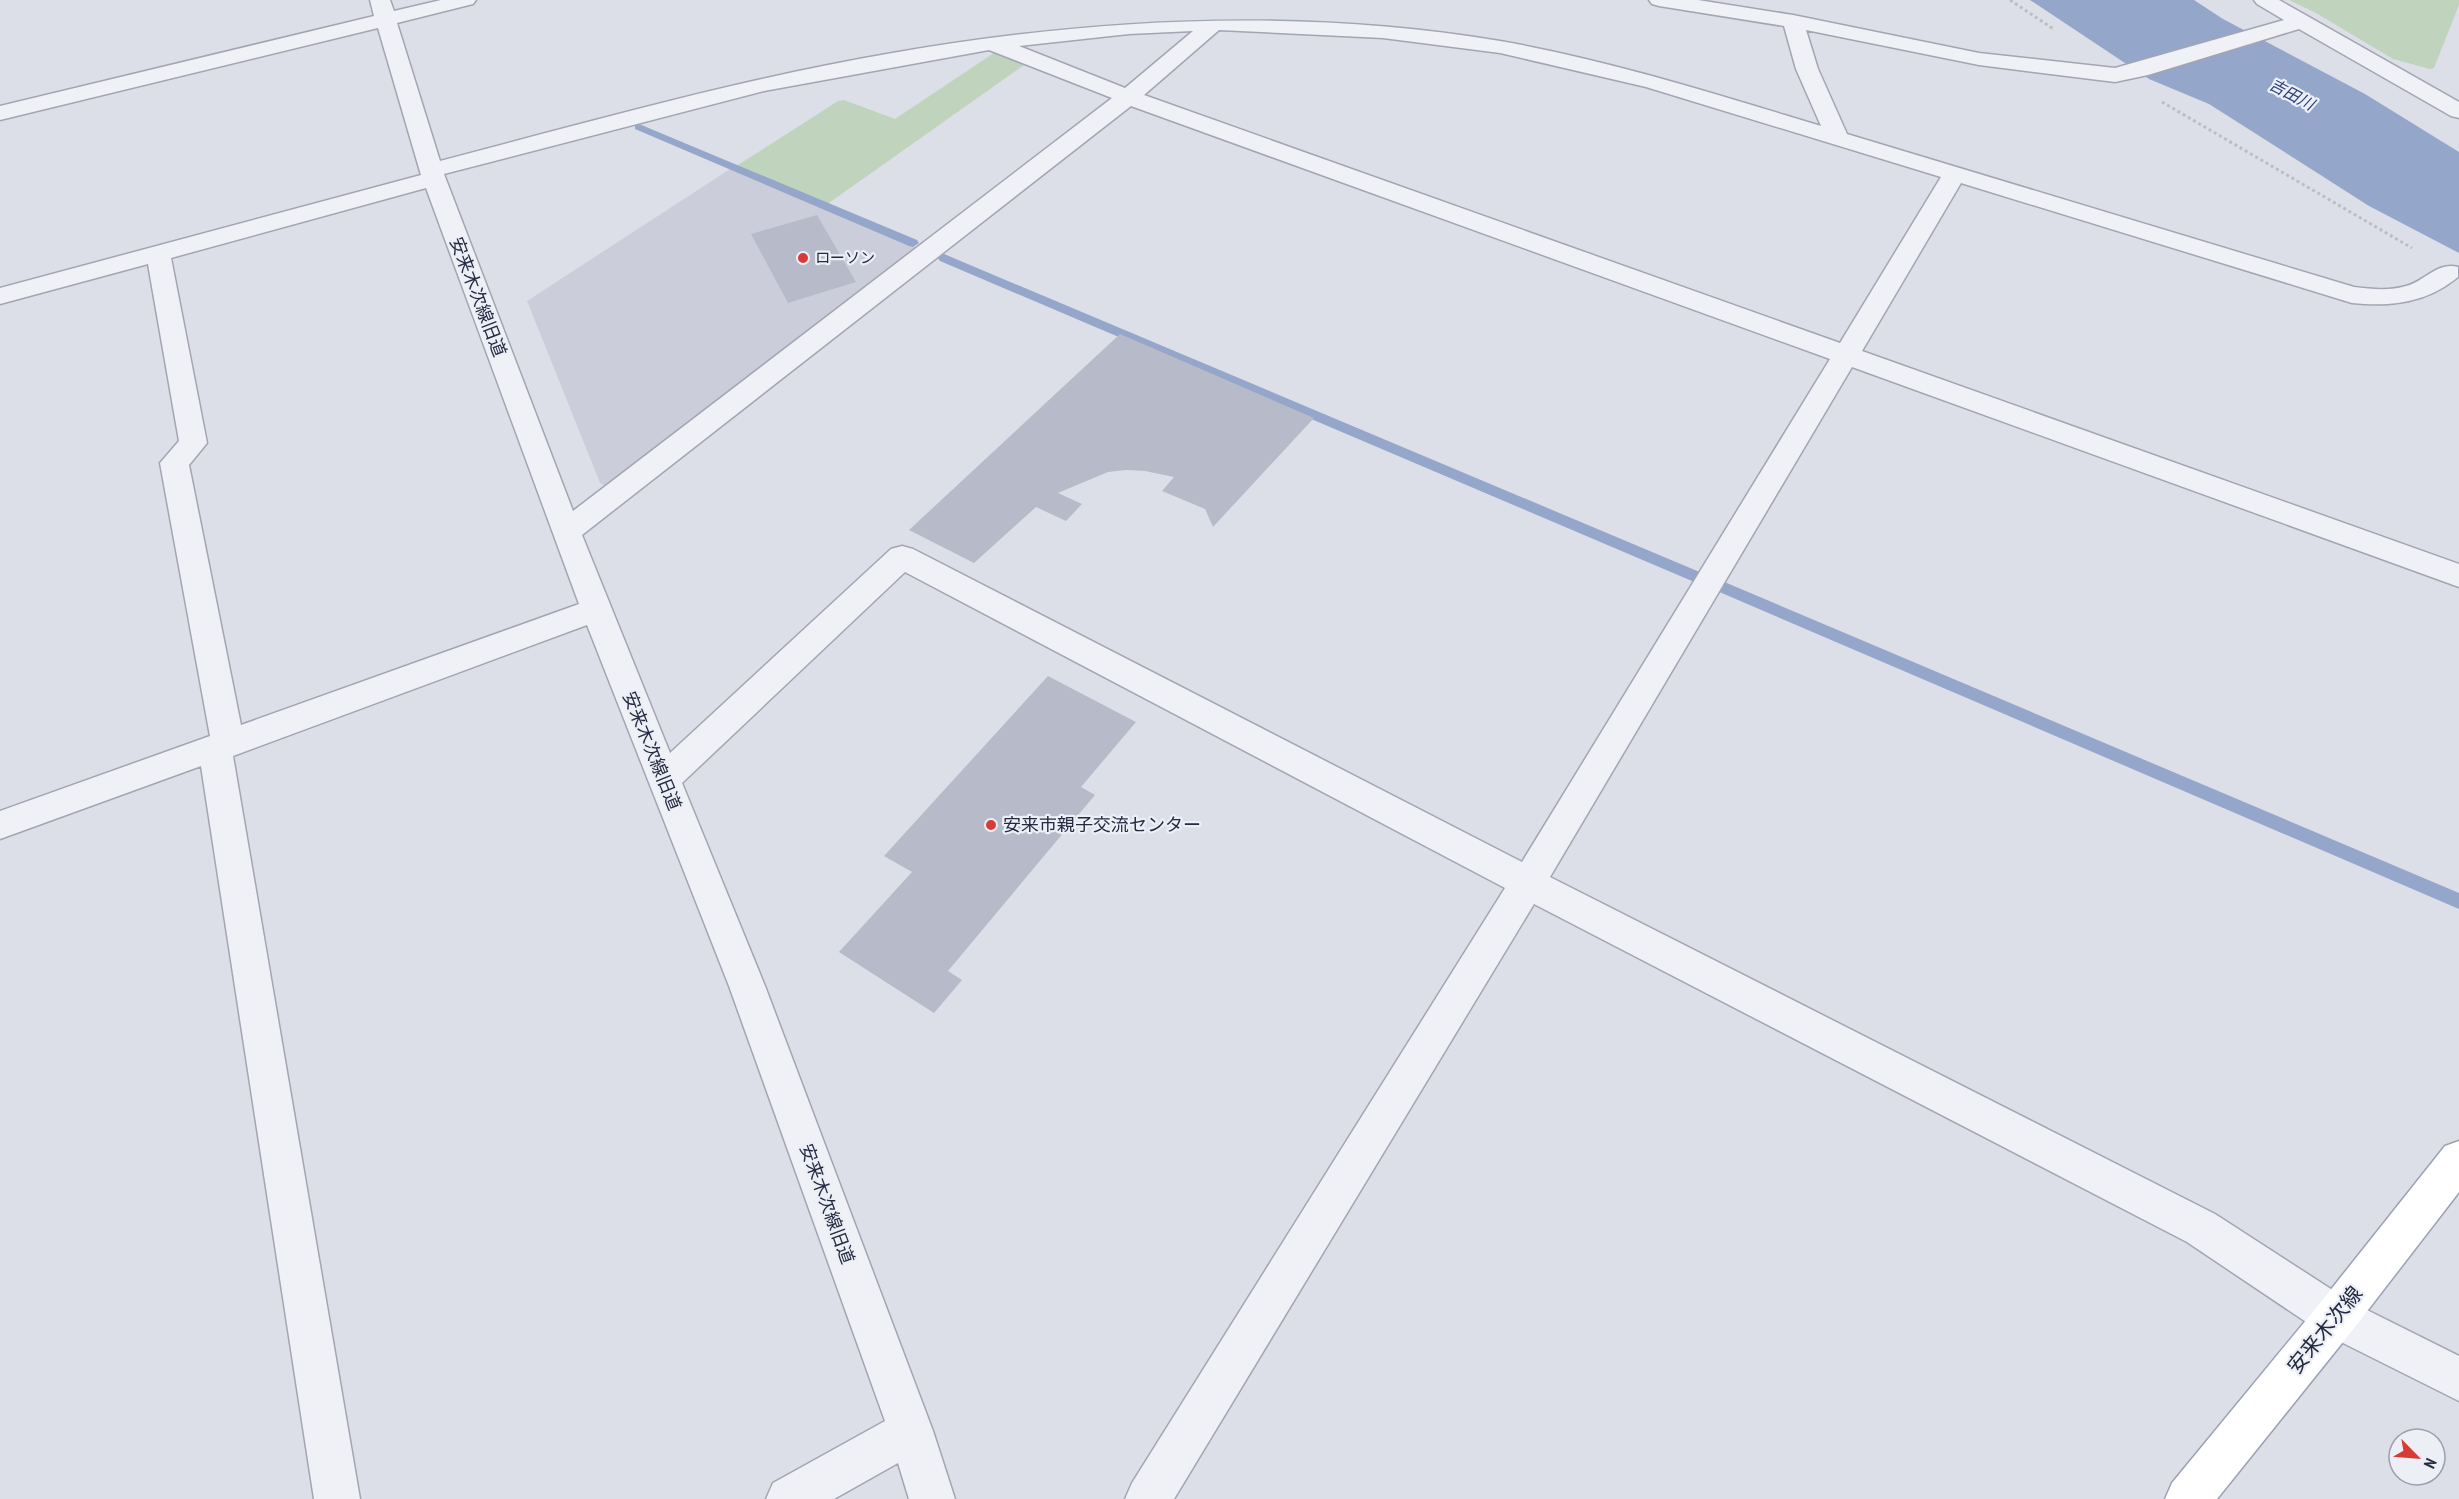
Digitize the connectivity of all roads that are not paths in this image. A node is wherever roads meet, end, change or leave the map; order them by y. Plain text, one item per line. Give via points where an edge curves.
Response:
1 (466, 0) edge
2 (1659, 0) edge
3 (2264, 0) edge
4 (382, 10) edge
5 (1214, 16) junction
6 (1793, 21) junction
7 (2299, 22) junction
8 (992, 43) junction
9 (1128, 97) junction
10 (2459, 111) edge
11 (0, 113) edge
12 (1837, 137) junction
13 (1955, 174) junction
14 (432, 175) junction
15 (158, 252) junction
16 (2449, 272) road end
17 (0, 296) edge
18 (1847, 355) junction
19 (566, 532) junction
20 (2459, 576) edge
21 (596, 610) junction
22 (221, 746) junction
23 (663, 779) junction
24 (0, 825) edge
25 (1528, 883) junction
26 (2459, 1160) edge
27 (2336, 1317) junction
28 (2459, 1380) edge
29 (910, 1431) junction
30 (337, 1499) edge
31 (789, 1499) edge
32 (932, 1499) edge
33 (1148, 1499) edge
34 (2188, 1499) edge

1 - 4 street
2 - 6 street
3 - 7 street
4 - 11 street
4 - 14 street, 安来木次線旧道
5 - 8 street
5 - 9 street
5 - 12 street via 1500,47 1652,82
6 - 7 street via 1979,59 2115,75
6 - 12 street via 1807,69
7 - 10 street
8 - 9 street
8 - 14 street via 763,85
9 - 18 street
9 - 19 street
12 - 13 street
13 - 16 street via 2352,295 2408,295 2435,285
13 - 18 street
14 - 15 street
14 - 19 street, 安来木次線旧道
15 - 17 street
15 - 22 street via 193,443 174,463
18 - 20 street
18 - 25 street
19 - 21 street, 安来木次線旧道
21 - 22 street
21 - 23 street, 安来木次線旧道
22 - 24 street
22 - 30 street
23 - 25 street via 902,557
23 - 29 street, 安来木次線旧道 via 747,986
25 - 27 street via 2201,1228
25 - 33 street
26 - 27 main road, 安来木次線
27 - 28 street
27 - 34 main road, 安来木次線
29 - 31 street
29 - 32 street, 安来木次線旧道

